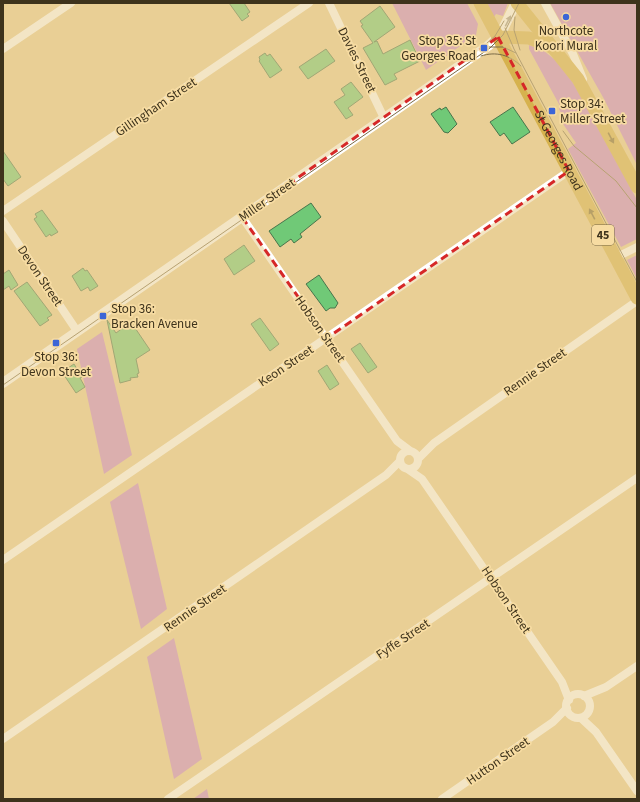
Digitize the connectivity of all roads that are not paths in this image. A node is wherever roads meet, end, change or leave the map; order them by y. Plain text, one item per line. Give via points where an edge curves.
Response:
1 (71, 3) edge
2 (309, 3) edge
3 (329, 3) edge
4 (480, 3) edge
5 (517, 3) edge
6 (545, 3) edge
7 (498, 37) junction
8 (555, 48) junction
9 (3, 50) edge
10 (592, 103) junction
11 (384, 118) junction
12 (569, 172) junction
13 (637, 188) edge
14 (3, 211) edge
15 (242, 217) junction
16 (3, 221) edge
17 (637, 247) edge
18 (615, 258) junction
19 (637, 299) edge
20 (78, 331) junction
21 (327, 338) junction
22 (3, 383) edge
23 (397, 441) junction
24 (415, 456) junction
25 (400, 458) junction
26 (407, 469) junction
27 (386, 475) junction
28 (637, 478) edge
29 (422, 479) junction
30 (3, 560) edge
31 (491, 579) junction
32 (637, 666) edge
33 (562, 682) junction
34 (606, 687) junction
35 (581, 695) junction
36 (568, 704) junction
37 (589, 708) junction
38 (572, 716) junction
39 (581, 718) junction
40 (553, 722) junction
41 (596, 732) junction
42 (3, 739) edge
43 (637, 791) edge
44 (168, 799) edge
45 (442, 799) edge

1 - 9 street
2 - 14 street, Gillingham Street
3 - 11 street, Davies Street
4 - 7 highway, St Georges Road / 45
7 -> 5 street, Miller Street
5 - 8 highway
6 - 10 street via 573,54
7 - 8 highway via 528,38
7 - 11 street, Miller Street
7 - 12 highway, St Georges Road / 45
8 - 10 highway
10 -> 13 highway
11 - 15 street, Miller Street
18 -> 12 highway, St Georges Road / 45
12 - 21 street, Keon Street
15 - 20 street, Miller Street
15 - 21 street, Hobson Street
16 - 20 street, Devon Street
17 - 18 street
18 - 19 highway, St Georges Road / 45
19 - 24 street, Rennie Street
20 - 22 street, Miller Street
21 - 23 street, Hobson Street
21 - 30 street, Keon Street
23 - 24 street, Hobson Street
23 - 25 street, Hobson Street
24 - 25 street, Rennie Street
24 - 26 street via 415,468
24 - 29 street, Hobson Street
25 - 26 street, Hobson Street
25 - 27 street, Rennie Street
26 - 27 street, Rennie Street
26 - 29 street, Hobson Street
27 - 42 street, Rennie Street
28 - 31 street, Fyffe Street
29 - 31 street, Hobson Street
31 - 33 street, Hobson Street
31 - 44 street, Fyffe Street
32 - 34 street
33 - 35 street, Hobson Street
33 - 36 street, Hobson Street
34 - 35 street
34 - 37 street
35 - 36 street, Hutton Street
35 - 37 street, Hobson Street
36 - 38 street, Hobson Street
36 - 40 street, Hutton Street
37 - 39 street
37 - 41 street
38 - 39 street
38 - 40 street, Hutton Street
39 - 41 street
40 - 45 street, Hutton Street
41 - 43 street

